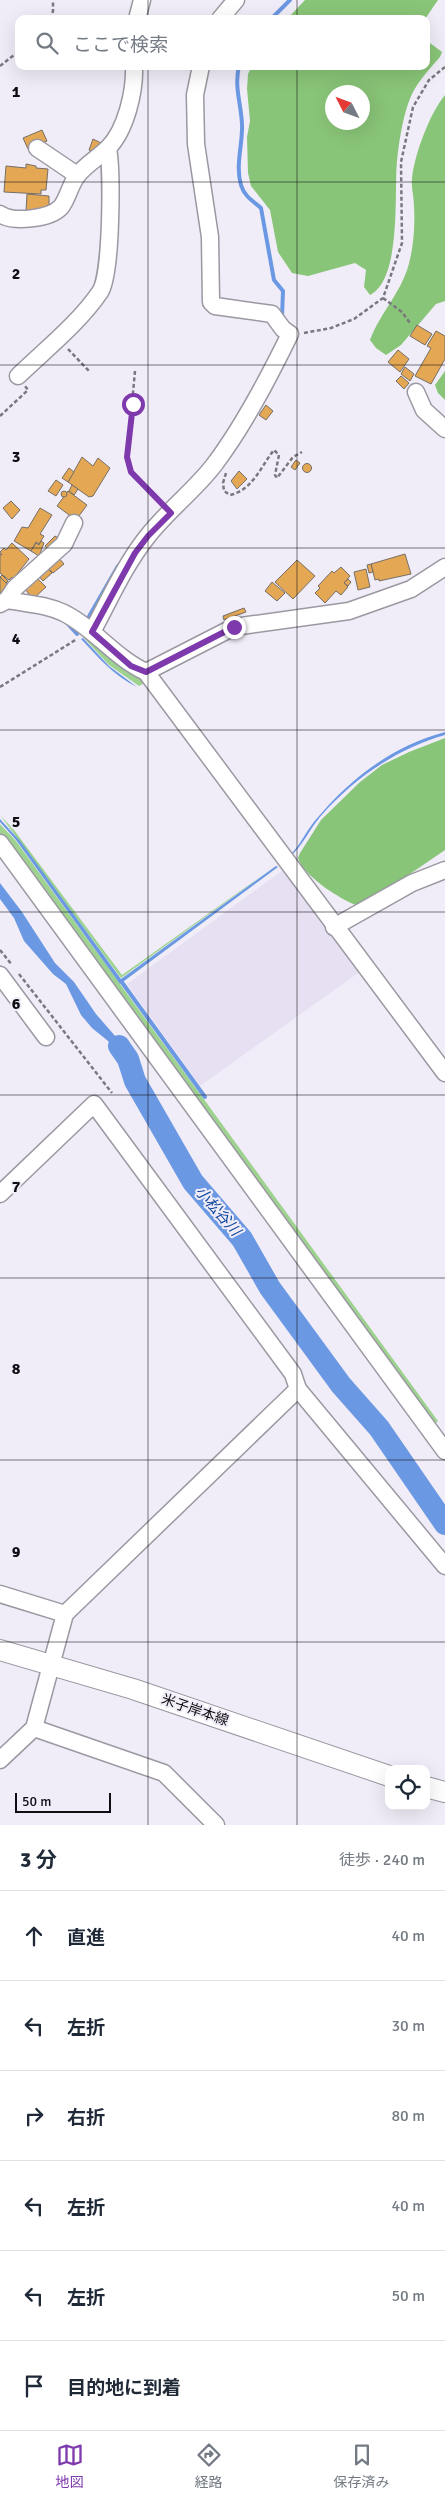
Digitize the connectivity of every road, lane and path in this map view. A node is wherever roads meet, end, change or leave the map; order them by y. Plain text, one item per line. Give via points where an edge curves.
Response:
1 (53, 0) edge
2 (142, 0) edge
3 (236, 0) edge
4 (52, 15) edge
5 (138, 15) edge
6 (223, 15) edge
7 (15, 54) edge
8 (0, 66) edge
9 (445, 66) edge
10 (134, 70) edge
11 (200, 70) edge
12 (37, 148) dead end
13 (108, 148) junction
14 (77, 175) junction
15 (0, 214) edge
16 (383, 298) junction
17 (410, 323) dead end
18 (290, 334) junction
19 (56, 339) junction
20 (135, 370) dead end
21 (89, 371) dead end
22 (18, 376) joint
23 (416, 392) dead end
24 (0, 416) edge
25 (445, 429) edge
26 (302, 452) dead end
27 (229, 465) dead end
28 (171, 513) junction
29 (74, 524) dead end
30 (445, 567) edge
31 (4, 602) edge
32 (90, 631) junction
33 (146, 672) junction
34 (0, 687) edge
35 (0, 842) edge
36 (445, 870) edge
37 (334, 927) junction
38 (0, 950) edge
39 (0, 975) edge
40 (46, 1038) dead end
41 (445, 1073) edge
42 (112, 1093) dead end
43 (0, 1194) edge
44 (298, 1389) junction
45 (440, 1433) edge
46 (445, 1451) edge
47 (445, 1566) edge
48 (0, 1594) edge
49 (65, 1614) junction
50 (0, 1650) edge
51 (51, 1665) junction
52 (34, 1728) junction
53 (0, 1760) edge
54 (385, 1775) edge
55 (430, 1788) edge
56 (445, 1792) edge
57 (216, 1825) edge

1 - 4 path
2 - 5 street
3 - 6 street
7 - 8 path
9 - 16 path via 429,80 413,107 401,162 402,243
10 - 13 street via 124,119
11 - 18 street via 195,95 196,144 210,237 211,302 215,306 272,314
12 - 14 street
13 - 14 street
13 - 19 street via 111,164 106,276 102,290
14 - 15 street via 56,210 16,220
16 - 17 path via 402,312
16 - 18 path via 354,319 331,328
18 - 28 street via 259,396 214,464
19 - 21 path
19 - 22 street
20 - 28 path via 127,457 131,472
22 - 24 path via 28,390
23 - 25 street via 424,410
26 - 27 path via 293,457 277,478 279,455 274,450 258,476 238,493 230,495 224,491 223,483
28 - 32 street via 135,553
29 - 31 street via 64,544
30 - 33 street via 411,589 350,611 234,627
31 - 32 street via 42,605 65,614
32 - 33 street via 131,666
32 - 34 path
33 - 37 street
35 - 45 street
36 - 37 street via 412,883
37 - 41 street
38 - 42 path
39 - 40 street
43 - 44 street via 94,1104 293,1374
44 - 47 street
44 - 49 street
45 - 46 street
48 - 49 street
49 - 51 street
50 - 51 main road, 米子岸本線
51 - 52 street
51 - 54 main road, 米子岸本線 via 133,1689
52 - 53 street
52 - 57 street via 164,1772
55 - 56 main road

